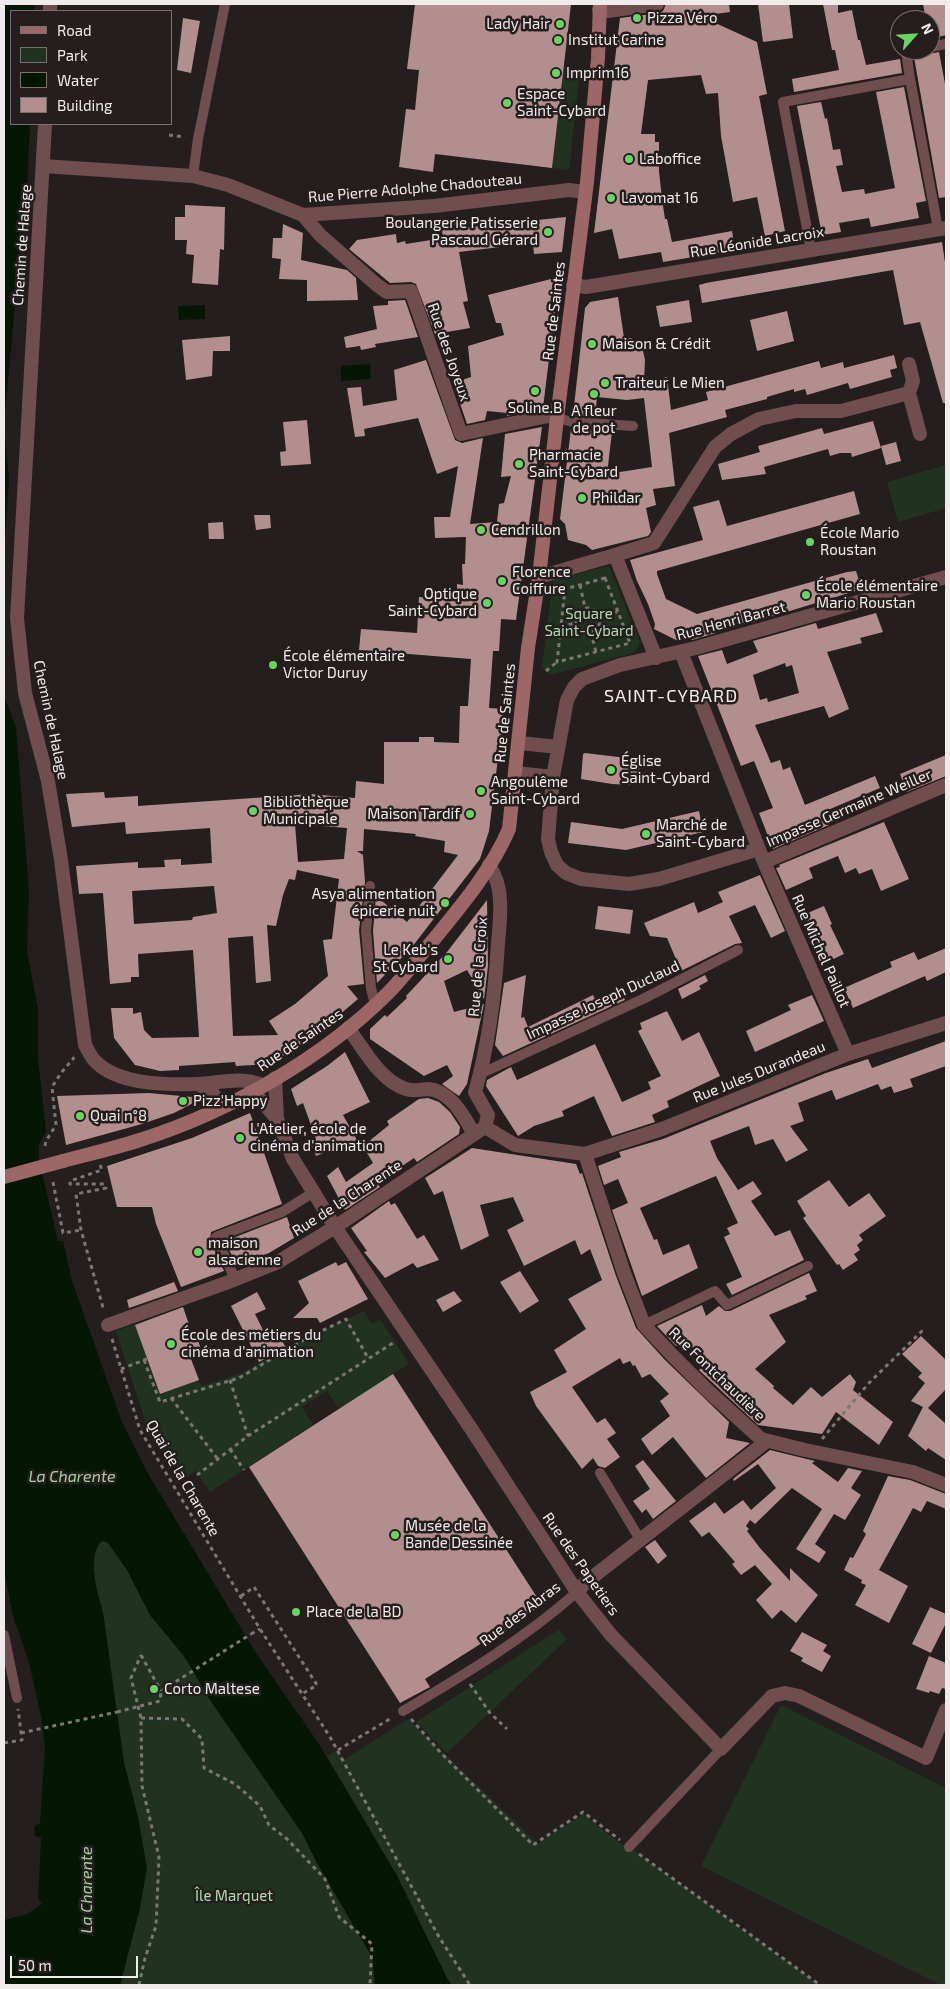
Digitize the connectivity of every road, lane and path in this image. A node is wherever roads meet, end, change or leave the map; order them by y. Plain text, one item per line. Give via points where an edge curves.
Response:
1 (225, 4) edge
2 (657, 4) edge
3 (604, 7) edge
4 (907, 60) edge
5 (910, 79) junction
6 (45, 125) edge
7 (43, 166) junction
8 (193, 176) junction
9 (585, 192) junction
10 (303, 215) junction
11 (942, 228) edge
12 (811, 250) junction
13 (573, 285) junction
14 (909, 364) dead end
15 (909, 393) junction
16 (556, 418) junction
17 (633, 426) dead end
18 (920, 434) dead end
19 (615, 555) junction
20 (946, 577) edge
21 (539, 578) junction
22 (580, 585) junction
23 (585, 608) junction
24 (617, 612) junction
25 (600, 617) junction
26 (575, 623) junction
27 (561, 627) junction
28 (591, 632) junction
29 (596, 652) junction
30 (681, 652) junction
31 (656, 658) junction
32 (557, 662) junction
33 (546, 671) dead end
34 (582, 679) joint
35 (520, 743) junction
36 (558, 747) junction
37 (516, 773) junction
38 (553, 777) junction
39 (946, 785) edge
40 (761, 856) junction
41 (489, 865) junction
42 (370, 886) dead end
43 (738, 950) dead end
44 (375, 1005) junction
45 (946, 1023) edge
46 (348, 1028) junction
47 (848, 1054) junction
48 (480, 1074) junction
49 (275, 1078) junction
50 (198, 1084) junction
51 (258, 1088) junction
52 (475, 1092) junction
53 (52, 1097) dead end
54 (222, 1106) junction
55 (458, 1107) junction
56 (277, 1119) junction
57 (480, 1130) junction
58 (45, 1146) dead end
59 (96, 1152) junction
60 (585, 1154) junction
61 (4, 1177) edge
62 (53, 1182) dead end
63 (314, 1192) junction
64 (335, 1227) junction
65 (81, 1230) junction
66 (808, 1266) dead end
67 (236, 1279) junction
68 (644, 1325) junction
69 (108, 1326) junction
70 (924, 1329) dead end
71 (408, 1334) junction
72 (368, 1358) junction
73 (121, 1369) junction
74 (230, 1380) junction
75 (171, 1398) junction
76 (828, 1431) dead end
77 (248, 1436) junction
78 (768, 1441) junction
79 (230, 1450) junction
80 (217, 1458) junction
81 (244, 1470) dead end
82 (197, 1474) dead end
83 (600, 1474) dead end
84 (946, 1485) edge
85 (641, 1541) junction
86 (577, 1592) junction
87 (241, 1596) junction
88 (260, 1629) junction
89 (4, 1635) edge
90 (464, 1675) junction
91 (161, 1691) junction
92 (302, 1694) junction
93 (17, 1698) joint
94 (946, 1710) edge
95 (403, 1711) junction
96 (141, 1718) junction
97 (506, 1729) dead end
98 (21, 1733) junction
99 (4, 1743) edge
100 (721, 1749) junction
101 (338, 1750) junction
102 (629, 1846) junction
103 (138, 1985) edge
104 (370, 1985) edge
105 (470, 1985) edge
106 (820, 1985) edge

1 - 8 lane
2 - 3 street
3 - 9 main road, Rue de Saintes
4 - 5 lane
5 - 11 lane
5 - 12 lane via 783,102
6 - 7 street, Chemin de Halage
7 - 8 street, Rue Pierre Adolphe Chadouteau
7 - 50 street, Chemin de Halage via 17,618 25,693 48,781 85,1045 104,1069 128,1080
8 - 10 street, Rue Pierre Adolphe Chadouteau via 228,185
9 - 10 street, Rue Pierre Adolphe Chadouteau via 570,190 434,206
9 - 13 main road, Rue de Saintes
10 - 16 street, Rue des Joyeux via 320,235 377,285 387,292 411,291 461,434 548,416
11 - 12 street, Rue Léonide Lacroix
12 - 13 street, Rue Léonide Lacroix via 586,286
13 - 16 main road, Rue de Saintes
14 - 15 street via 913,381
15 - 18 street
15 - 19 street via 841,411 796,411 759,419 731,434 715,447 654,542
16 - 17 lane
16 - 21 main road, Rue de Saintes
19 - 21 street
19 - 31 street
20 - 30 street, Rue Henri Barret
21 - 35 main road, Rue de Saintes via 528,648
22 - 23 path
22 - 24 path via 605,578
22 - 27 path via 564,590
23 - 25 path via 597,611
23 - 26 path via 575,616
24 - 25 path
24 - 29 path via 630,643
25 - 28 path via 597,629
26 - 27 path
26 - 28 path via 584,632
27 - 32 path
28 - 29 path
29 - 32 path
30 - 31 street, Rue Henri Barret
30 - 40 street, Rue Michel Paillot
31 - 34 street, Rue Henri Barret via 600,671
32 - 33 path
34 - 36 street, Impasse Germaine Weiller via 567,700
35 - 36 street
35 - 37 main road, Rue de Saintes
36 - 38 street, Impasse Germaine Weiller
37 - 38 street
37 - 41 main road, Rue de Saintes via 509,829 502,847
38 - 40 street, Impasse Germaine Weiller via 548,839 557,865 566,873 582,879 629,884
39 - 40 street, Impasse Germaine Weiller
40 - 47 street, Rue Michel Paillot
41 - 44 main road, Rue de Saintes via 462,905
41 - 48 street, Rue de la Croix via 497,878 500,901 496,968
42 - 44 lane via 366,931
43 - 48 lane, Impasse Joseph Duclaud via 645,998
44 - 46 main road, Rue de Saintes
45 - 47 street, Rue Jules Durandeau
46 - 49 main road, Rue de Saintes
46 - 55 street via 376,1067 390,1080 407,1090 431,1089
47 - 60 street, Rue Jules Durandeau via 662,1129
48 - 52 street, Rue de la Croix
49 - 51 main road, Rue de Saintes
49 - 56 street
50 - 51 street, Chemin de Halage via 252,1081
50 - 54 street via 211,1091
51 - 54 main road, Rue de Saintes
51 - 56 street
52 - 55 street
52 - 57 street via 488,1115
53 - 58 path via 56,1125
54 - 59 main road, Rue de Saintes via 143,1139
55 - 57 street
56 - 63 street, Rue des Papetiers via 293,1159
57 - 60 street via 515,1145
57 - 64 street, Rue de la Charente
59 - 61 main road, Rue de Saintes, bridge
59 - 65 path, Quai de la Charente via 102,1170 70,1181 70,1184 104,1184 106,1188 76,1194
60 - 68 street, Rue Fontchaudière
62 - 65 path via 63,1233
63 - 64 street, Rue des Papetiers
63 - 67 lane via 282,1212 216,1238
64 - 67 street, Rue de la Charente via 278,1262
64 - 71 street, Rue des Papetiers
65 - 69 path, Quai de la Charente
66 - 68 lane via 727,1305 715,1291
67 - 69 street, Rue de la Charente
68 - 78 street, Rue Fontchaudière via 708,1391
69 - 73 path, Quai de la Charente
70 - 76 path via 868,1384
71 - 72 path
71 - 86 street, Rue des Papetiers
72 - 74 path via 346,1319
72 - 77 path
73 - 75 path via 146,1360 160,1402
73 - 87 path, Quai de la Charente via 140,1430
74 - 75 path
74 - 77 path
75 - 80 path
77 - 79 path
78 - 84 street, Rue Fontchaudière via 912,1472
78 - 85 street, Rue des Abras
79 - 80 path
79 - 81 path
80 - 82 path
83 - 85 lane
85 - 86 street, Rue des Abras
86 - 90 lane, Rue des Abras via 546,1619
86 - 100 street, Rue des Papetiers via 611,1635
87 - 88 path, Quai de la Charente
87 - 92 path via 254,1587 316,1685
88 - 91 path, bridge
88 - 92 path, Quai de la Charente
89 - 93 lane
90 - 95 lane, Rue des Abras
90 - 97 path via 490,1713
91 - 96 path via 141,1655 131,1678
91 - 98 path, bridge via 160,1701
92 - 101 path, Quai de la Charente
93 - 98 path
94 - 100 street via 926,1758 799,1696 785,1693 772,1696
95 - 101 path
95 - 102 path via 533,1845 582,1812
96 - 103 path via 142,1786 158,1857 156,1926
96 - 104 path via 182,1719 202,1739 204,1768 235,1784 260,1806 268,1825 325,1879 339,1917 372,1944
98 - 99 path via 22,1740
100 - 102 lane
101 - 105 path, Quai de la Charente via 438,1937
102 - 106 path

